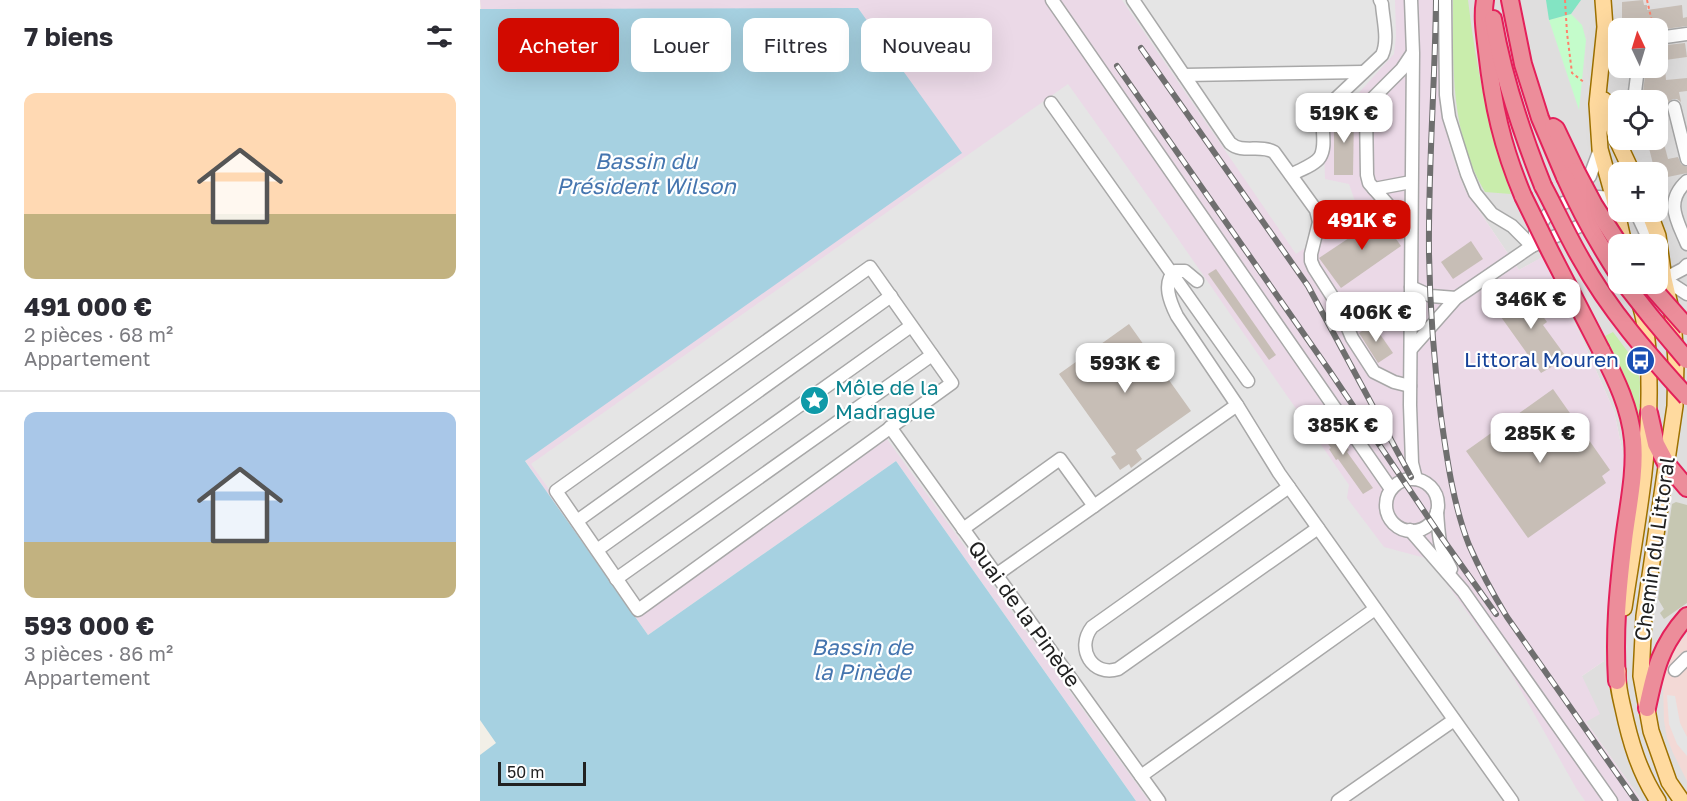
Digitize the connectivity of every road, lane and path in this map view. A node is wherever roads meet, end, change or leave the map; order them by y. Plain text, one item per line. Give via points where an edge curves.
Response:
1 (1052, 0) edge
2 (1133, 0) edge
3 (1380, 0) edge
4 (1411, 0) edge
5 (1444, 0) edge
6 (1485, 0) edge
7 (1490, 0) edge
8 (1510, 0) edge
9 (1604, 0) edge
10 (1647, 0) edge
11 (1652, 18) edge
12 (1687, 34) edge
13 (1668, 37) edge
14 (1413, 53) junction
15 (1363, 72) junction
16 (1184, 75) junction
17 (1600, 82) junction
18 (1051, 103) dead end
19 (1674, 107) dead end
20 (1600, 149) junction
21 (1687, 159) edge
22 (1626, 162) edge
23 (1608, 172) edge
24 (1570, 174) junction
25 (1291, 175) junction
26 (1687, 181) edge
27 (1411, 182) junction
28 (1374, 189) junction
29 (1608, 197) edge
30 (1571, 199) junction
31 (1608, 205) edge
32 (1550, 212) junction
33 (1512, 226) junction
34 (1580, 226) junction
35 (1412, 231) junction
36 (1613, 234) edge
37 (1608, 238) edge
38 (1530, 244) junction
39 (1687, 244) edge
40 (1608, 259) edge
41 (1687, 265) edge
42 (1172, 274) junction
43 (1668, 278) edge
44 (1197, 281) dead end
45 (1411, 287) junction
46 (1668, 291) edge
47 (1633, 294) edge
48 (1647, 294) edge
49 (1650, 294) edge
50 (1654, 294) edge
51 (1654, 294) edge
52 (1687, 294) edge
53 (891, 296) junction
54 (1456, 298) junction
55 (1679, 319) edge
56 (911, 326) junction
57 (1411, 349) junction
58 (932, 355) junction
59 (1687, 360) edge
60 (1248, 381) dead end
61 (1410, 386) junction
62 (1687, 397) edge
63 (1237, 405) junction
64 (1649, 413) junction
65 (890, 427) junction
66 (1666, 463) junction
67 (1416, 479) junction
68 (1289, 487) junction
69 (1687, 488) edge
70 (1392, 489) junction
71 (1094, 506) junction
72 (1437, 512) junction
73 (577, 521) junction
74 (1318, 528) junction
75 (963, 529) junction
76 (1410, 530) junction
77 (597, 550) junction
78 (996, 575) junction
79 (616, 579) junction
80 (1463, 591) junction
81 (1375, 609) junction
82 (1687, 616) edge
83 (1687, 658) edge
84 (1675, 670) dead end
85 (1617, 681) junction
86 (1647, 708) junction
87 (1454, 720) junction
88 (1141, 776) junction
89 (1159, 801) edge
90 (1338, 801) edge
91 (1512, 801) edge
92 (1611, 801) edge
93 (1658, 801) edge
94 (1682, 801) edge

1 - 70 street
2 - 16 street
3 - 15 street via 1386,43 1382,55
4 - 14 street
5 - 33 street via 1449,117 1475,193 1492,214
6 - 85 highway, bridge via 1482,14 1490,82 1510,164 1628,413 1634,452 1615,621
7 - 62 highway, bridge via 1513,105 1543,186 1605,297
8 - 24 highway via 1523,64 1540,118
9 - 17 main road
10 - 11 path
12 - 13 street
14 - 27 street
14 - 28 street via 1366,111 1367,175
15 - 16 street
15 - 25 street via 1324,112 1320,157
16 - 25 street via 1230,143 1240,148 1269,149
17 - 20 main road
17 - 22 main road
18 - 42 street
19 - 21 street
20 - 23 main road
20 - 30 street via 1590,176
24 - 36 highway, bridge
24 - 40 highway, bridge via 1580,211
25 - 61 street via 1319,216 1311,261 1339,307 1352,338 1374,372
26 - 39 street via 1673,206
27 - 28 street
27 - 35 street
28 - 35 street
29 - 30 street
30 - 32 street
31 - 34 street
32 - 33 street
32 - 38 street
33 - 38 street
34 - 37 street via 1601,230
34 - 38 street
35 - 45 street
38 - 54 street
41 - 43 street
42 - 44 street via 1185,271
42 - 60 street
42 - 63 street via 1168,289 1174,309
45 - 54 street via 1431,296
45 - 57 street
46 - 52 street
47 - 59 highway, bridge
48 - 64 main road, Chemin du Littoral
49 - 55 main road via 1654,312
50 - 55 highway, bridge
51 - 55 main road, Chemin du Littoral
53 - 56 street
53 - 73 street
53 - 73 street via 870,267 556,490
54 - 57 street
55 - 66 main road, Chemin du Littoral via 1675,406
56 - 58 street
56 - 77 street
57 - 61 street
58 - 65 street via 952,383
58 - 79 street
61 - 67 street
63 - 68 street
63 - 71 street
64 - 66 highway via 1656,444
64 - 85 main road, Chemin du Littoral
65 - 75 street, Quai de la Pinède
65 - 79 street via 638,610
66 - 69 highway
66 - 86 main road, Chemin du Littoral via 1644,616 1641,676
67 - 70 street via 1404,480
67 - 72 street via 1436,494
68 - 74 street
68 - 74 street via 1092,627 1084,642 1089,658 1104,669 1118,669
70 - 76 street via 1387,504 1391,519
71 - 75 street via 1060,459
71 - 78 street
72 - 76 street via 1425,527
72 - 80 street via 1442,553
73 - 77 street
74 - 81 street
75 - 78 street, Quai de la Pinède
76 - 80 street
77 - 79 street
78 - 88 street, Quai de la Pinède
80 - 92 street
81 - 87 street
81 - 88 street
82 - 86 highway via 1662,651
83 - 84 street
85 - 93 main road, Chemin du Littoral via 1638,763
86 - 94 main road, Chemin du Littoral via 1651,731 1670,782
87 - 90 street
87 - 91 street
88 - 89 street, Quai de la Pinède

